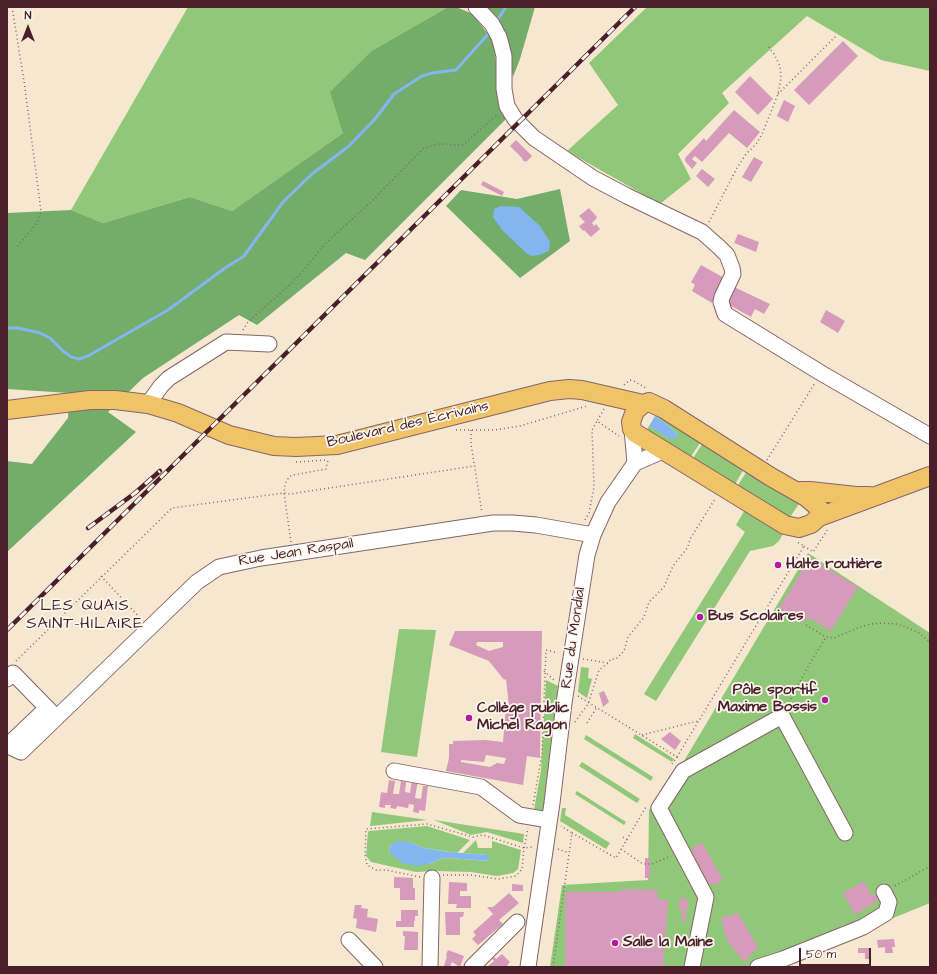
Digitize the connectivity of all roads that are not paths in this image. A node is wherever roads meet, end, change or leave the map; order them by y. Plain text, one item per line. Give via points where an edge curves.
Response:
1 (479, 10) edge
2 (269, 344) dead end
3 (603, 399) junction
4 (148, 404) junction
5 (644, 404) junction
6 (7, 410) edge
7 (628, 428) junction
8 (930, 436) edge
9 (665, 450) junction
10 (634, 463) junction
11 (930, 476) edge
12 (798, 492) junction
13 (879, 496) junction
14 (819, 517) junction
15 (594, 535) junction
16 (7, 679) edge
17 (51, 713) junction
18 (7, 746) edge
19 (394, 771) dead end
20 (553, 822) junction
21 (846, 833) dead end
22 (432, 878) dead end
23 (884, 892) road end
24 (517, 922) dead end
25 (349, 940) dead end
26 (375, 967) edge
27 (430, 967) edge
28 (472, 967) edge
29 (528, 967) edge
30 (692, 967) edge
31 (758, 967) edge

1 - 8 street via 492,24 499,37 504,56 507,106 515,119 534,138 571,164 627,196 702,232 727,255 732,268 733,274 721,302 725,314
2 - 4 street via 226,342 169,378
3 - 4 main road, Boulevard des Écrivains via 569,389 550,391 337,445 313,447 274,446 251,441
3 - 5 main road
3 - 7 main road via 616,402
4 - 6 main road, Boulevard des Écrivains via 90,400
5 - 7 main road via 635,411
5 - 12 main road via 649,402 664,409
7 - 9 main road
7 - 10 street
9 - 10 street
9 - 14 main road via 785,525 799,528 811,524
10 - 15 street, Rue du Mondial via 608,502
11 - 13 main road
12 - 13 main road
12 - 14 main road via 819,508
13 - 14 main road
15 - 17 street, Rue Jean Raspail via 521,523 493,523 261,558 219,567 197,582
15 - 20 street, Rue du Mondial via 587,555 574,636
16 - 17 street via 13,673
17 - 18 street, Rue Jean Raspail via 21,752
19 - 20 street via 481,787 519,815
20 - 29 street, Rue du Mondial via 546,846
21 - 30 street via 782,716 683,771 659,808 706,897
22 - 27 street
23 - 31 street via 889,902 886,913 863,927
24 - 28 street
25 - 26 street

